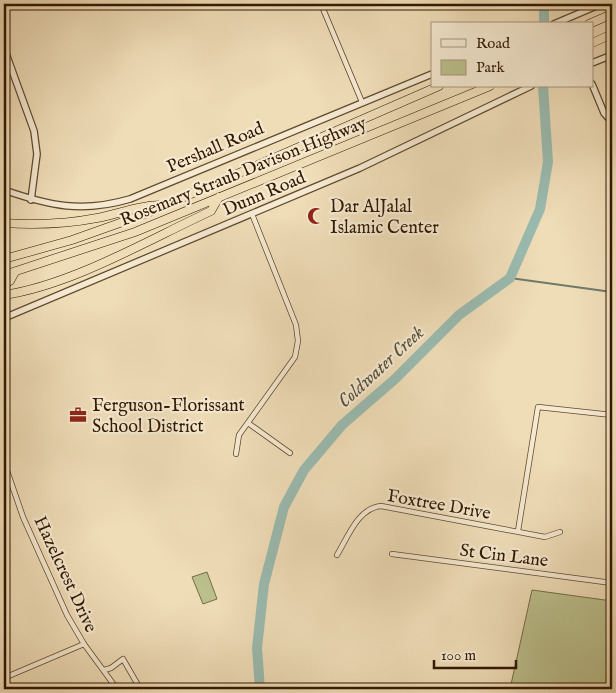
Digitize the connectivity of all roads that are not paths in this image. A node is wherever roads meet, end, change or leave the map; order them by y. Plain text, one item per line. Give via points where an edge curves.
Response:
1 (321, 4) edge
2 (601, 4) edge
3 (612, 14) edge
4 (559, 22) edge
5 (593, 22) edge
6 (612, 34) edge
7 (594, 42) edge
8 (4, 48) edge
9 (612, 55) edge
10 (594, 61) edge
11 (431, 74) edge
12 (434, 88) edge
13 (485, 88) edge
14 (528, 88) edge
15 (594, 88) edge
16 (362, 102) junction
17 (612, 122) edge
18 (4, 190) edge
19 (219, 197) junction
20 (31, 200) junction
21 (166, 206) junction
22 (252, 214) junction
23 (4, 223) edge
24 (4, 259) edge
25 (15, 272) junction
26 (4, 275) edge
27 (4, 284) edge
28 (4, 295) edge
29 (4, 318) edge
30 (612, 415) edge
31 (248, 423) junction
32 (236, 454) dead end
33 (290, 454) dead end
34 (4, 462) edge
35 (518, 531) junction
36 (560, 532) dead end
37 (392, 554) dead end
38 (337, 555) dead end
39 (612, 583) edge
40 (84, 644) junction
41 (104, 670) junction
42 (4, 678) edge
43 (117, 689) edge
44 (134, 689) edge

1 - 16 street
2 - 4 street
3 - 5 highway
6 - 7 highway
8 - 20 street via 34,131 37,154
9 - 10 street
11 - 16 street, Pershall Road
12 - 21 highway, Rosemary Straub Davison Highway
13 - 19 highway, Rosemary Straub Davison Highway
14 - 22 street, Dunn Road via 360,168
15 - 17 street
16 - 20 street, Pershall Road via 130,200 74,208
18 - 20 street, Pershall Road
19 - 25 highway, Rosemary Straub Davison Highway via 116,239
19 - 28 highway via 211,211 105,260 48,285
21 - 23 highway via 147,205 70,222
21 - 24 highway, Rosemary Straub Davison Highway via 90,234
22 - 29 street, Dunn Road
22 - 31 street via 296,324 298,341 294,357
25 - 26 highway, Rosemary Straub Davison Highway
25 - 27 highway
30 - 35 street via 538,407
31 - 32 street via 239,435
31 - 33 street
34 - 40 street, Hazelcrest Drive via 67,616
35 - 36 street, Foxtree Drive via 545,537
35 - 38 street, Foxtree Drive via 373,507 364,512
37 - 39 street, St Cin Lane
40 - 41 street, Hazelcrest Drive
40 - 42 street
41 - 43 street, Hazelcrest Drive
41 - 44 street via 123,659 137,680 138,685

